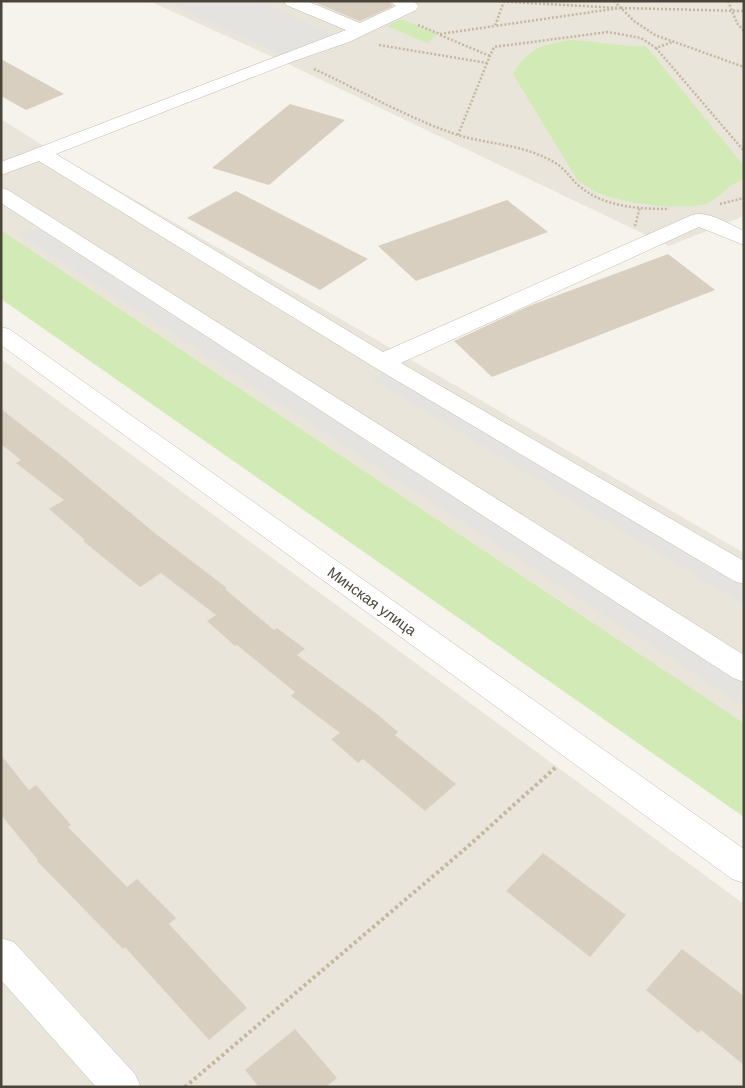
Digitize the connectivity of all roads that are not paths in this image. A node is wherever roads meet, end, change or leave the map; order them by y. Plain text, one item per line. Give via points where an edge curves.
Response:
1 (292, 1) edge
2 (404, 6) edge
3 (361, 30) junction
4 (40, 153) junction
5 (1, 169) edge
6 (1, 194) edge
7 (744, 238) edge
8 (1, 334) edge
9 (382, 362) junction
10 (744, 574) edge
11 (744, 670) edge
12 (744, 868) edge
13 (1, 954) edge
14 (122, 1087) edge

1 - 3 street
2 - 3 street
3 - 4 street
4 - 5 street
4 - 9 street
6 - 11 street
7 - 9 street via 699,219
8 - 12 street, Минская улица
9 - 10 street
13 - 14 street

